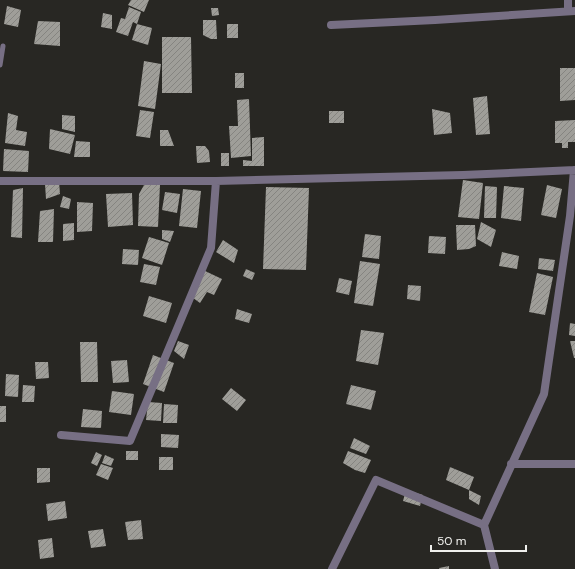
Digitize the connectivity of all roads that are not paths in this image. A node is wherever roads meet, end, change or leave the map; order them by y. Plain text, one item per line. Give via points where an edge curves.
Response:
1 (568, 0) edge
2 (572, 11) edge
3 (330, 25) dead end
4 (3, 46) dead end
5 (0, 65) edge
6 (575, 170) edge
7 (0, 181) edge
8 (216, 181) junction
9 (61, 435) dead end
10 (511, 464) junction
11 (575, 464) edge
12 (484, 524) junction
13 (332, 569) edge
14 (495, 569) edge

1 - 2 street
2 - 3 street
4 - 5 lane
6 - 8 street
6 - 10 street via 544,394
7 - 8 street
8 - 9 street via 211,248 130,441
10 - 11 street
10 - 12 street
12 - 13 street via 376,480
12 - 14 street

